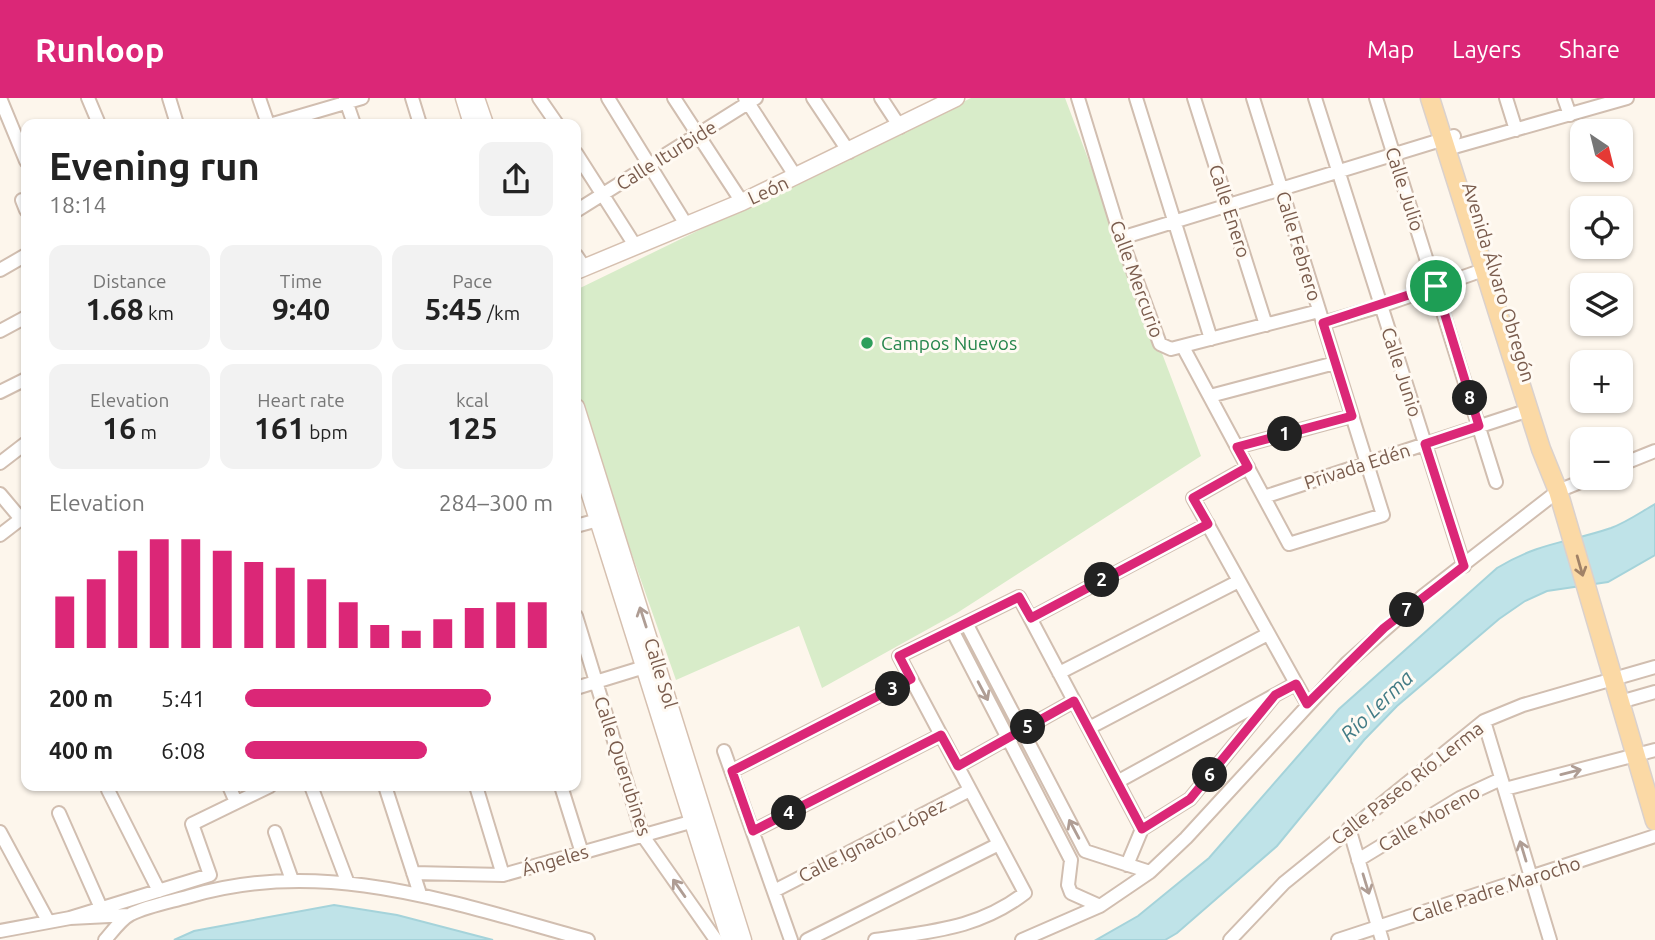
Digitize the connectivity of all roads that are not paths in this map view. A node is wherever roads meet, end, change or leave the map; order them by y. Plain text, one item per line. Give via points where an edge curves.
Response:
1 (0, 98) edge
2 (88, 98) edge
3 (169, 98) edge
4 (259, 98) edge
5 (362, 98) edge
6 (412, 98) edge
7 (464, 98) edge
8 (477, 98) edge
9 (539, 98) edge
10 (608, 98) edge
11 (674, 98) edge
12 (813, 98) edge
13 (881, 98) edge
14 (1078, 98) edge
15 (1136, 98) edge
16 (1194, 98) edge
17 (1253, 98) edge
18 (1315, 98) edge
19 (1376, 98) edge
20 (1430, 98) edge
21 (1443, 98) edge
22 (1506, 98) edge
23 (1564, 98) edge
24 (1624, 98) edge
25 (952, 99) edge
26 (346, 100) edge
27 (750, 100) edge
28 (1570, 115) junction
29 (97, 119) edge
30 (175, 119) edge
31 (268, 119) edge
32 (286, 119) edge
33 (352, 119) edge
34 (418, 119) edge
35 (470, 119) edge
36 (483, 119) edge
37 (554, 119) edge
38 (900, 127) junction
39 (1516, 130) junction
40 (698, 135) junction
41 (1450, 143) junction
42 (21, 149) edge
43 (849, 152) junction
44 (1394, 153) junction
45 (581, 161) edge
46 (649, 165) junction
47 (1338, 170) junction
48 (796, 177) junction
49 (1281, 188) junction
50 (603, 194) junction
51 (742, 202) junction
52 (1228, 205) junction
53 (581, 208) edge
54 (1175, 221) junction
55 (687, 226) junction
56 (1121, 238) junction
57 (636, 247) junction
58 (21, 258) edge
59 (581, 263) edge
60 (1486, 269) junction
61 (0, 270) edge
62 (1436, 286) junction
63 (1381, 306) junction
64 (1321, 317) junction
65 (21, 320) edge
66 (1266, 325) junction
67 (0, 331) edge
68 (1212, 339) junction
69 (1183, 346) junction
70 (1335, 363) junction
71 (21, 382) edge
72 (0, 393) edge
73 (1210, 396) junction
74 (1529, 410) junction
75 (1352, 416) junction
76 (581, 424) edge
77 (1479, 426) junction
78 (1425, 444) junction
79 (21, 447) edge
80 (1237, 447) junction
81 (1655, 452) edge
82 (1633, 461) edge
83 (0, 463) edge
84 (1367, 463) junction
85 (581, 466) edge
86 (1248, 467) junction
87 (1551, 467) junction
88 (1496, 482) dead end
89 (1570, 490) edge
90 (0, 494) edge
91 (1560, 496) junction
92 (1264, 497) junction
93 (21, 514) edge
94 (21, 519) edge
95 (598, 520) junction
96 (1208, 524) junction
97 (581, 525) edge
98 (0, 535) edge
99 (1289, 544) joint
100 (1464, 566) junction
101 (1239, 582) junction
102 (1031, 618) junction
103 (966, 623) junction
104 (952, 630) junction
105 (581, 632) edge
106 (1268, 634) junction
107 (651, 665) junction
108 (1655, 667) edge
109 (1059, 673) junction
110 (1613, 678) junction
111 (911, 679) junction
112 (596, 682) junction
113 (1296, 684) junction
114 (581, 686) edge
115 (1655, 692) edge
116 (1275, 695) junction
117 (1074, 701) junction
118 (1620, 702) junction
119 (1307, 704) junction
120 (1484, 721) junction
121 (1089, 728) junction
122 (1022, 730) junction
123 (941, 735) junction
124 (1008, 738) junction
125 (1655, 750) edge
126 (724, 751) dead end
127 (1636, 756) junction
128 (958, 766) junction
129 (732, 771) junction
130 (1118, 782) junction
131 (1503, 784) junction
132 (970, 790) junction
133 (109, 791) edge
134 (231, 791) edge
135 (259, 791) edge
136 (313, 791) edge
137 (386, 791) edge
138 (478, 791) edge
139 (563, 791) edge
140 (236, 802) junction
141 (59, 813) dead end
142 (694, 821) junction
143 (1655, 821) edge
144 (1349, 828) junction
145 (1142, 829) junction
146 (753, 831) junction
147 (0, 832) edge
148 (275, 832) dead end
149 (643, 836) junction
150 (1655, 836) edge
151 (999, 844) junction
152 (1085, 850) junction
153 (582, 853) junction
154 (1071, 860) junction
155 (1359, 860) junction
156 (1128, 865) junction
157 (413, 873) junction
158 (1150, 873) junction
159 (503, 875) junction
160 (1532, 878) junction
161 (292, 880) junction
162 (347, 881) junction
163 (159, 891) junction
164 (774, 891) junction
165 (420, 894) junction
166 (1100, 906) junction
167 (101, 908) junction
168 (129, 915) junction
169 (70, 918) junction
170 (48, 921) junction
171 (0, 931) edge
172 (1381, 934) edge
173 (105, 940) edge
174 (588, 940) edge
175 (716, 940) edge
176 (730, 940) edge
177 (743, 940) edge
178 (791, 940) edge
179 (807, 940) edge
180 (875, 940) edge
181 (1022, 940) edge
182 (1230, 940) edge
183 (1338, 940) edge
184 (1550, 940) edge

1 - 42 street
2 - 29 street
3 - 30 street
4 - 31 street
5 - 26 street
6 - 34 street
7 - 35 street
8 - 36 street
9 - 37 street
10 - 46 street
11 - 40 street
12 - 43 street
13 - 38 street
14 - 56 street, Calle Mercurio
15 - 54 street
16 - 52 street, Calle Enero
17 - 49 street, Calle Febrero
18 - 47 street, Calle Junio
19 - 44 street, Calle Julio
20 - 41 main road, Avenida Álvaro Obregón
21 - 41 main road, Avenida Álvaro Obregón
22 - 39 street
23 - 28 street
24 - 28 street
25 - 38 street, León
26 - 32 street
26 - 33 street
27 - 40 street, Calle Iturbide
27 - 48 street
28 - 39 street
38 - 43 street, León
39 - 41 street
40 - 46 street, Calle Iturbide
40 - 51 street
41 - 44 street
41 - 60 main road, Avenida Álvaro Obregón
41 - 87 main road, Avenida Álvaro Obregón via 1539,407
43 - 48 street, León
44 - 47 street
44 - 62 street, Calle Julio
45 - 50 street
46 - 50 street, Calle Iturbide
46 - 55 street
47 - 49 street
47 - 63 street, Calle Junio
48 - 51 street, León
49 - 52 street
49 - 64 street, Calle Febrero
50 - 53 street, Calle Iturbide
50 - 57 street
51 - 55 street, León
52 - 54 street
52 - 66 street, Calle Enero
54 - 56 street
54 - 68 street
55 - 57 street, León
56 - 69 street, Calle Mercurio via 1160,344 1171,349
57 - 59 street, León
58 - 61 street
60 - 62 street
60 - 74 main road, Avenida Álvaro Obregón
62 - 63 street
62 - 77 street, Calle Julio
63 - 64 street
63 - 78 street, Calle Junio
64 - 66 street
64 - 70 street, Calle Febrero
65 - 67 street
66 - 68 street
68 - 69 street
69 - 73 street, Calle Mercurio
70 - 73 street
70 - 75 street, Calle Febrero
71 - 72 street
73 - 80 street, Calle Mercurio
74 - 77 street, Privada Edén
74 - 87 main road, Avenida Álvaro Obregón
75 - 80 street
75 - 84 street, Calle Febrero
107 -> 76 street, Calle Sol
77 - 78 street, Privada Edén
77 - 88 street, Calle Julio
78 - 84 street, Privada Edén
78 - 100 street, Calle Junio
79 - 83 street
80 - 86 street, Calle Mercurio
81 - 82 street
84 - 92 street, Privada Edén
84 - 99 street, Calle Febrero via 1382,515
85 - 95 street, Calle Sol
86 - 92 street, Calle Mercurio
86 - 96 street via 1193,498
87 - 91 main road, Avenida Álvaro Obregón
89 - 91 street
90 - 93 street
91 - 100 street
91 -> 110 main road, Avenida Álvaro Obregón
92 - 99 street, Calle Mercurio
94 - 98 street
95 - 97 street
95 - 107 street, Calle Sol
96 - 101 street
96 - 102 street
100 - 119 street via 1384,628
101 - 106 street
101 - 109 street
102 - 103 street via 1019,597
102 - 109 street
103 - 104 street
103 - 122 street
104 - 111 street via 899,656
104 -> 124 street
105 - 112 street, Calle Querubines
106 - 113 street
106 - 121 street
107 - 112 street
107 - 142 street, Calle Sol
107 - 177 street, Calle Sol
108 - 110 street, Calle Paseo Río Lerma
109 - 117 street
110 - 118 main road, Avenida Álvaro Obregón
110 - 120 street, Calle Paseo Río Lerma
111 - 123 street
111 - 129 street
112 - 114 street
112 - 149 street, Calle Querubines
113 - 116 street
113 - 119 street
115 - 118 street
116 - 130 street
116 - 145 street via 1190,799
117 - 121 street
117 - 122 street
118 - 127 main road, Avenida Álvaro Obregón
119 - 158 street
120 - 131 street
120 - 144 street, Calle Paseo Río Lerma
121 - 130 street
122 - 124 street
152 -> 122 street
123 - 128 street
123 - 146 street
124 - 128 street
124 - 154 street
125 - 127 street, Calle Moreno
126 - 129 street
131 -> 127 street, Calle Moreno
127 - 143 main road, Avenida Álvaro Obregón
128 - 132 street
129 - 146 street
130 - 145 street
131 - 155 street, Calle Moreno via 1460,799
160 -> 131 street
132 - 151 street
132 - 164 street, Calle Ignacio López
133 - 163 street
134 - 140 street
135 - 140 street
136 - 162 street
137 - 157 street
138 - 159 street
139 - 153 street
140 - 163 street via 192,824 210,875
141 - 167 street
142 - 149 street, Ángeles
142 - 176 street, Calle Sol
144 - 155 street
144 - 182 street, Calle Paseo Río Lerma via 1284,883
145 - 156 street
146 - 164 street
147 - 170 street
148 - 161 street
149 - 153 street, Ángeles
175 -> 149 street, Calle Querubines
150 - 160 street, Calle Padre Marocho
151 - 179 street
151 - 180 street via 1025,893 987,918 966,925
152 - 154 street
152 - 156 street
153 - 159 street, Ángeles
154 - 166 street via 1071,893
155 -> 172 street
156 - 158 street
157 - 159 street, Ángeles
157 - 165 street
158 - 166 street
160 - 172 street, Calle Padre Marocho
160 - 184 street
161 - 162 street
161 - 168 street via 209,890
162 - 165 street
163 - 167 street
164 - 178 street
165 - 174 street
166 - 181 street
167 - 169 street
168 - 169 street
168 - 173 street
169 - 170 street
170 - 171 street
172 - 183 street, Calle Padre Marocho

